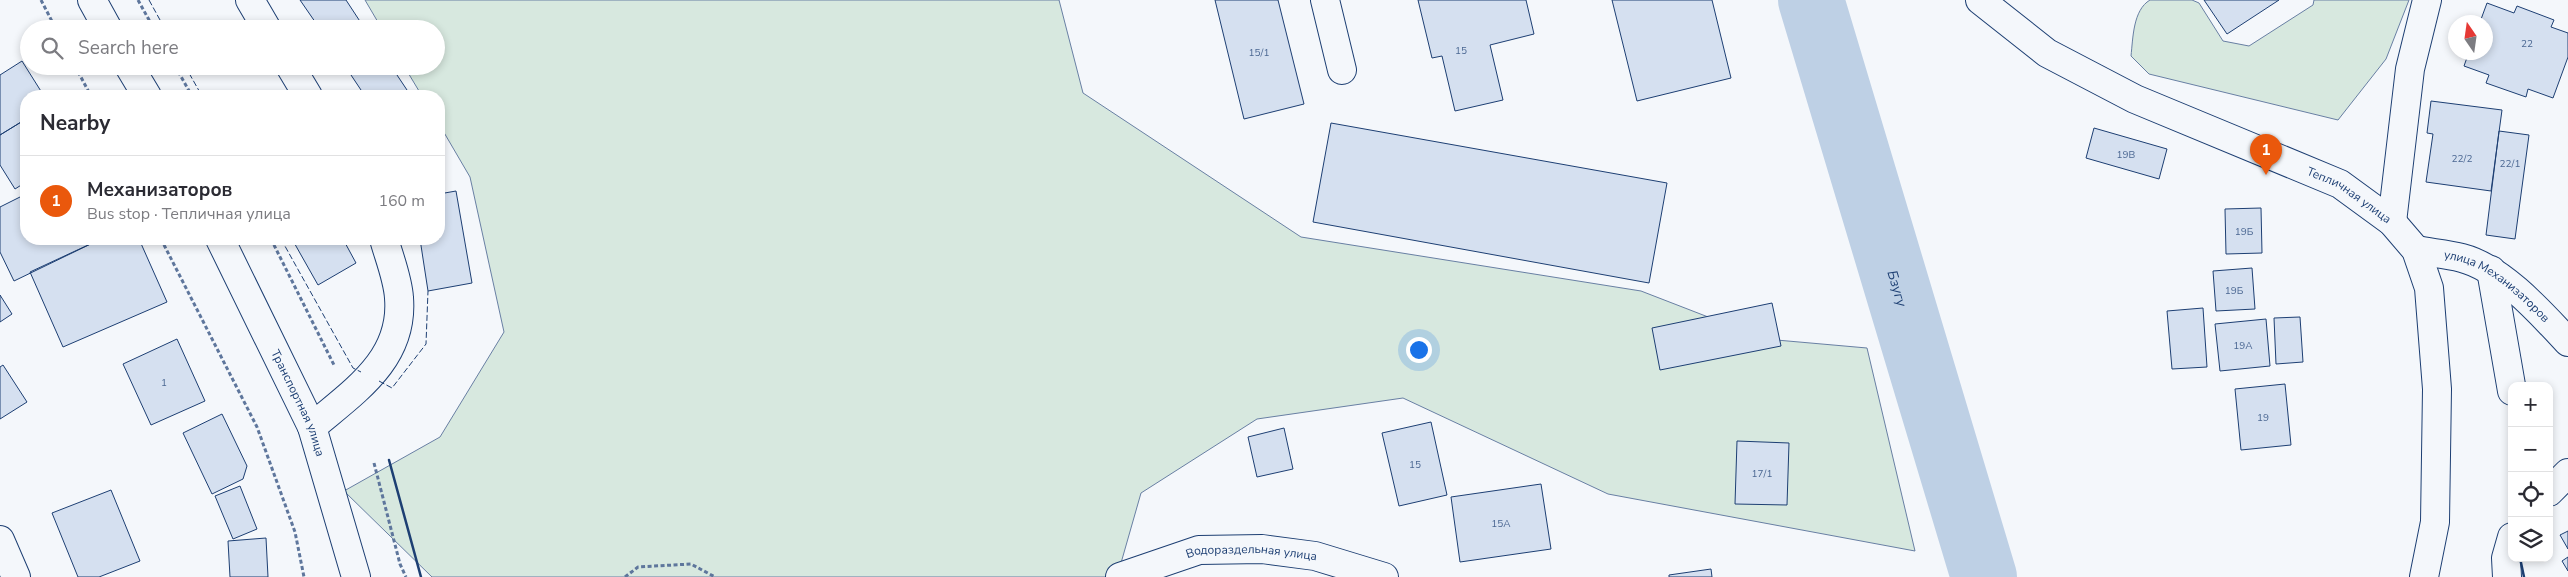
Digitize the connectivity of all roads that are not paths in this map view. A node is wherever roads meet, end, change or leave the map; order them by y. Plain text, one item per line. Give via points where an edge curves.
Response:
1 (92, 0) edge
2 (250, 0) edge
3 (1325, 0) edge
4 (1980, 0) edge
5 (2428, 0) edge
6 (103, 20) edge
7 (262, 20) edge
8 (1342, 70) dead end
9 (135, 75) edge
10 (295, 75) edge
11 (143, 90) edge
12 (304, 90) edge
13 (2392, 222) junction
14 (223, 245) edge
15 (386, 245) edge
16 (2416, 250) junction
17 (2491, 270) junction
18 (2568, 342) edge
19 (2510, 382) edge
20 (312, 427) junction
21 (2568, 473) edge
22 (2553, 488) edge
23 (0, 540) edge
24 (2508, 551) edge
25 (16, 577) edge
26 (356, 577) edge
27 (1120, 577) edge
28 (1384, 577) edge
29 (2424, 577) edge
30 (2507, 577) edge

1 - 6 street
2 - 7 street
3 - 8 street
4 - 13 street, Тепличная улица via 2046,53 2135,98 2340,184
5 - 13 street via 2410,69
9 - 11 street
10 - 12 street
13 - 16 street, Тепличная улица
14 - 20 street, Транспортная улица
15 - 20 street via 400,298 395,339 371,377
16 - 17 street, улица Механизаторов via 2464,258
16 - 29 street, Тепличная улица via 2430,288 2436,389 2435,522
17 - 18 street, улица Механизаторов
17 - 19 street
20 - 26 street, Транспортная улица
21 - 22 street
23 - 25 street
24 - 30 street
27 - 28 street, Водораздельная улица via 1199,550 1262,549 1315,556

